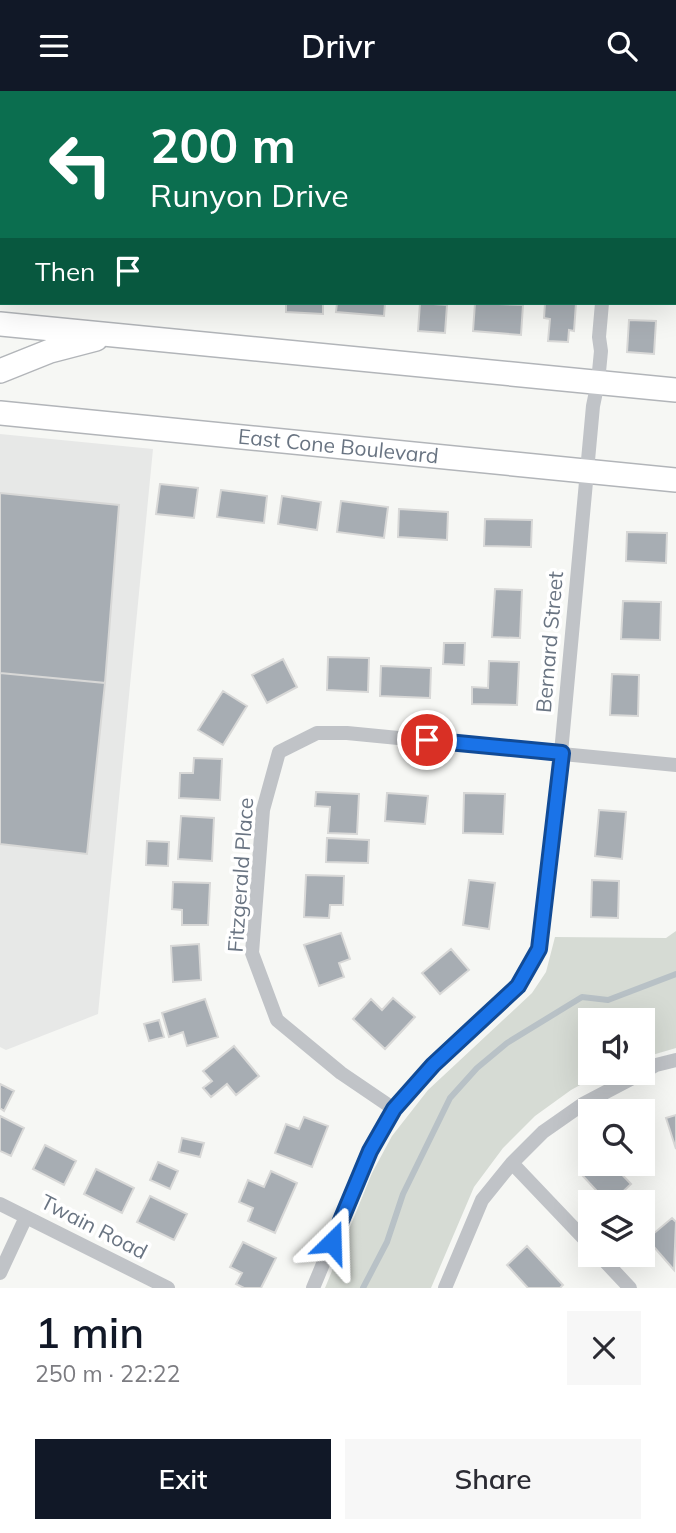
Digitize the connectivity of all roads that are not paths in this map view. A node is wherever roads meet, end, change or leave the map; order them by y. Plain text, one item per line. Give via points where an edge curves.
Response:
1 (602, 305) edge
2 (0, 324) edge
3 (113, 335) junction
4 (0, 371) edge
5 (598, 382) junction
6 (676, 390) edge
7 (0, 413) edge
8 (586, 471) junction
9 (676, 480) edge
10 (562, 753) junction
11 (676, 765) edge
12 (676, 1059) edge
13 (655, 1066) edge
14 (619, 1085) edge
15 (394, 1109) junction
16 (512, 1163) junction
17 (0, 1204) edge
18 (26, 1217) junction
19 (578, 1232) edge
20 (610, 1267) edge
21 (0, 1273) edge
22 (168, 1288) edge
23 (313, 1288) edge
24 (444, 1288) edge
25 (630, 1288) edge

1 - 5 street, Bernard Street
2 - 3 main road
3 - 4 main road via 50,351
3 - 5 main road
5 - 6 main road
5 - 8 street, Bernard Street
7 - 8 main road, East Cone Boulevard
8 - 9 main road, East Cone Boulevard
8 - 10 street, Bernard Street
10 - 11 street
10 - 15 street, Bernard Street via 539,949 518,986 433,1065
10 - 15 street, Fitzgerald Place via 347,733 317,733 279,752 263,810 252,953 277,1020
12 - 13 street
14 - 16 street via 543,1132
15 - 23 street, Bernard Street via 370,1151
16 - 19 street
16 - 24 street via 482,1200
17 - 18 street, Twain Road
18 - 21 street
18 - 22 street, Twain Road
20 - 25 street

